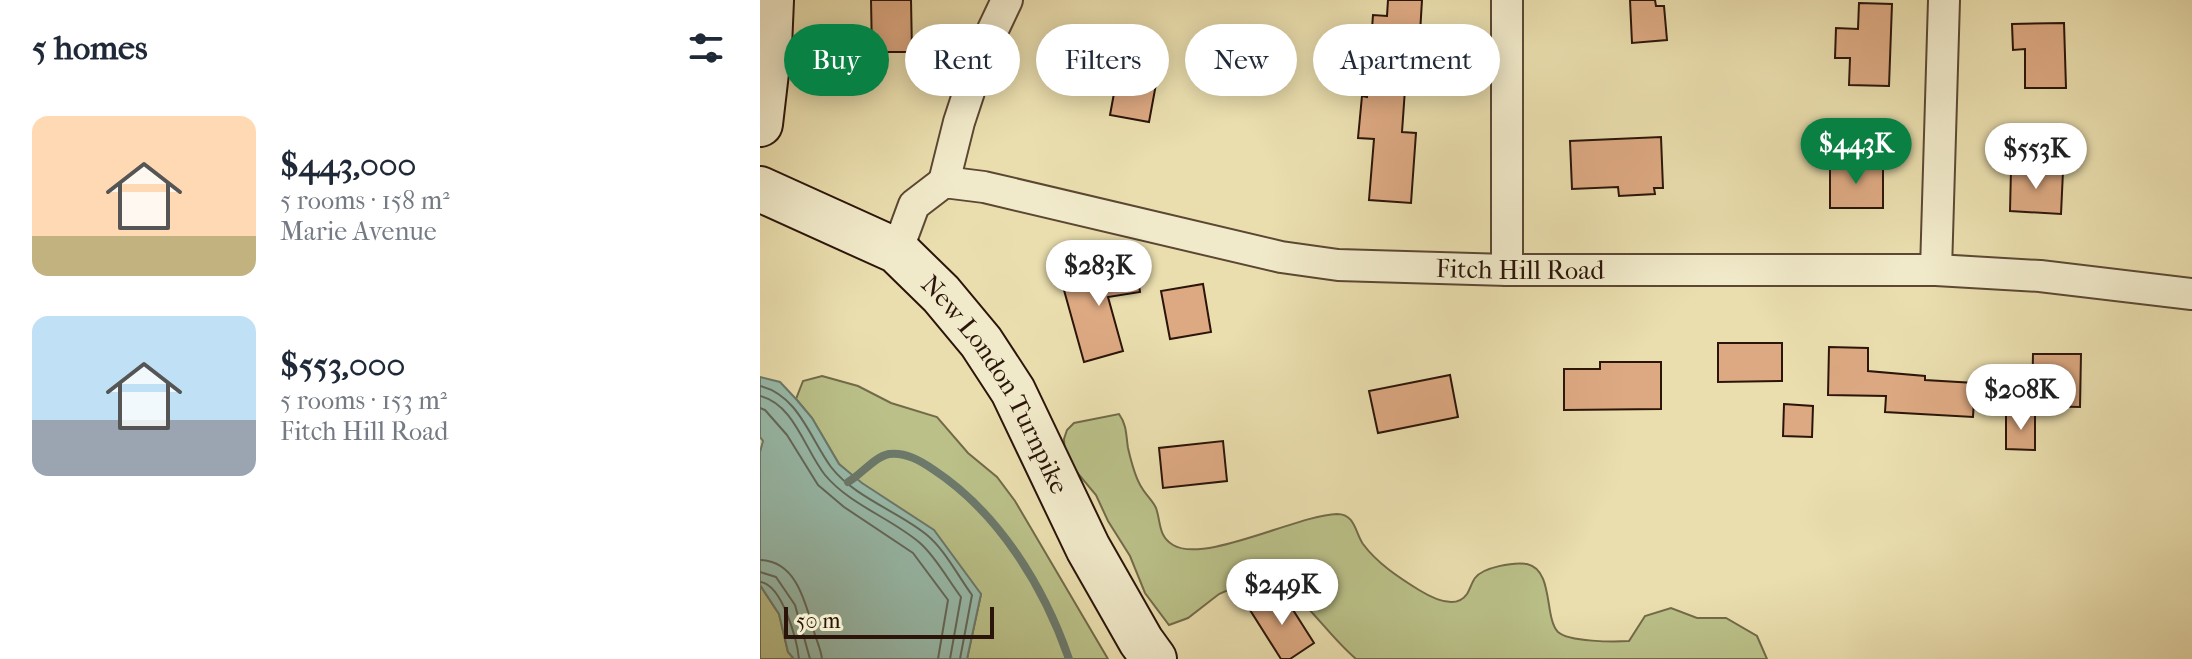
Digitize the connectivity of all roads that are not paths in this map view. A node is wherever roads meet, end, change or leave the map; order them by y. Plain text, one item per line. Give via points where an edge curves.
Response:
1 (771, 0) edge
2 (1007, 0) edge
3 (1507, 0) edge
4 (1944, 0) edge
5 (760, 124) edge
6 (944, 182) junction
7 (760, 189) edge
8 (897, 251) junction
9 (1507, 270) junction
10 (1936, 270) junction
11 (2192, 294) edge
12 (1154, 659) edge

1 - 5 main road
2 - 6 street via 981,55
3 - 9 street
4 - 10 street
6 - 8 street via 914,205
6 - 9 street, Fitch Hill Road via 1281,257 1338,265
7 - 8 main road, New London Turnpike
8 - 12 main road, New London Turnpike via 981,342 1013,391 1088,548
9 - 10 street, Fitch Hill Road
10 - 11 street, Fitch Hill Road

